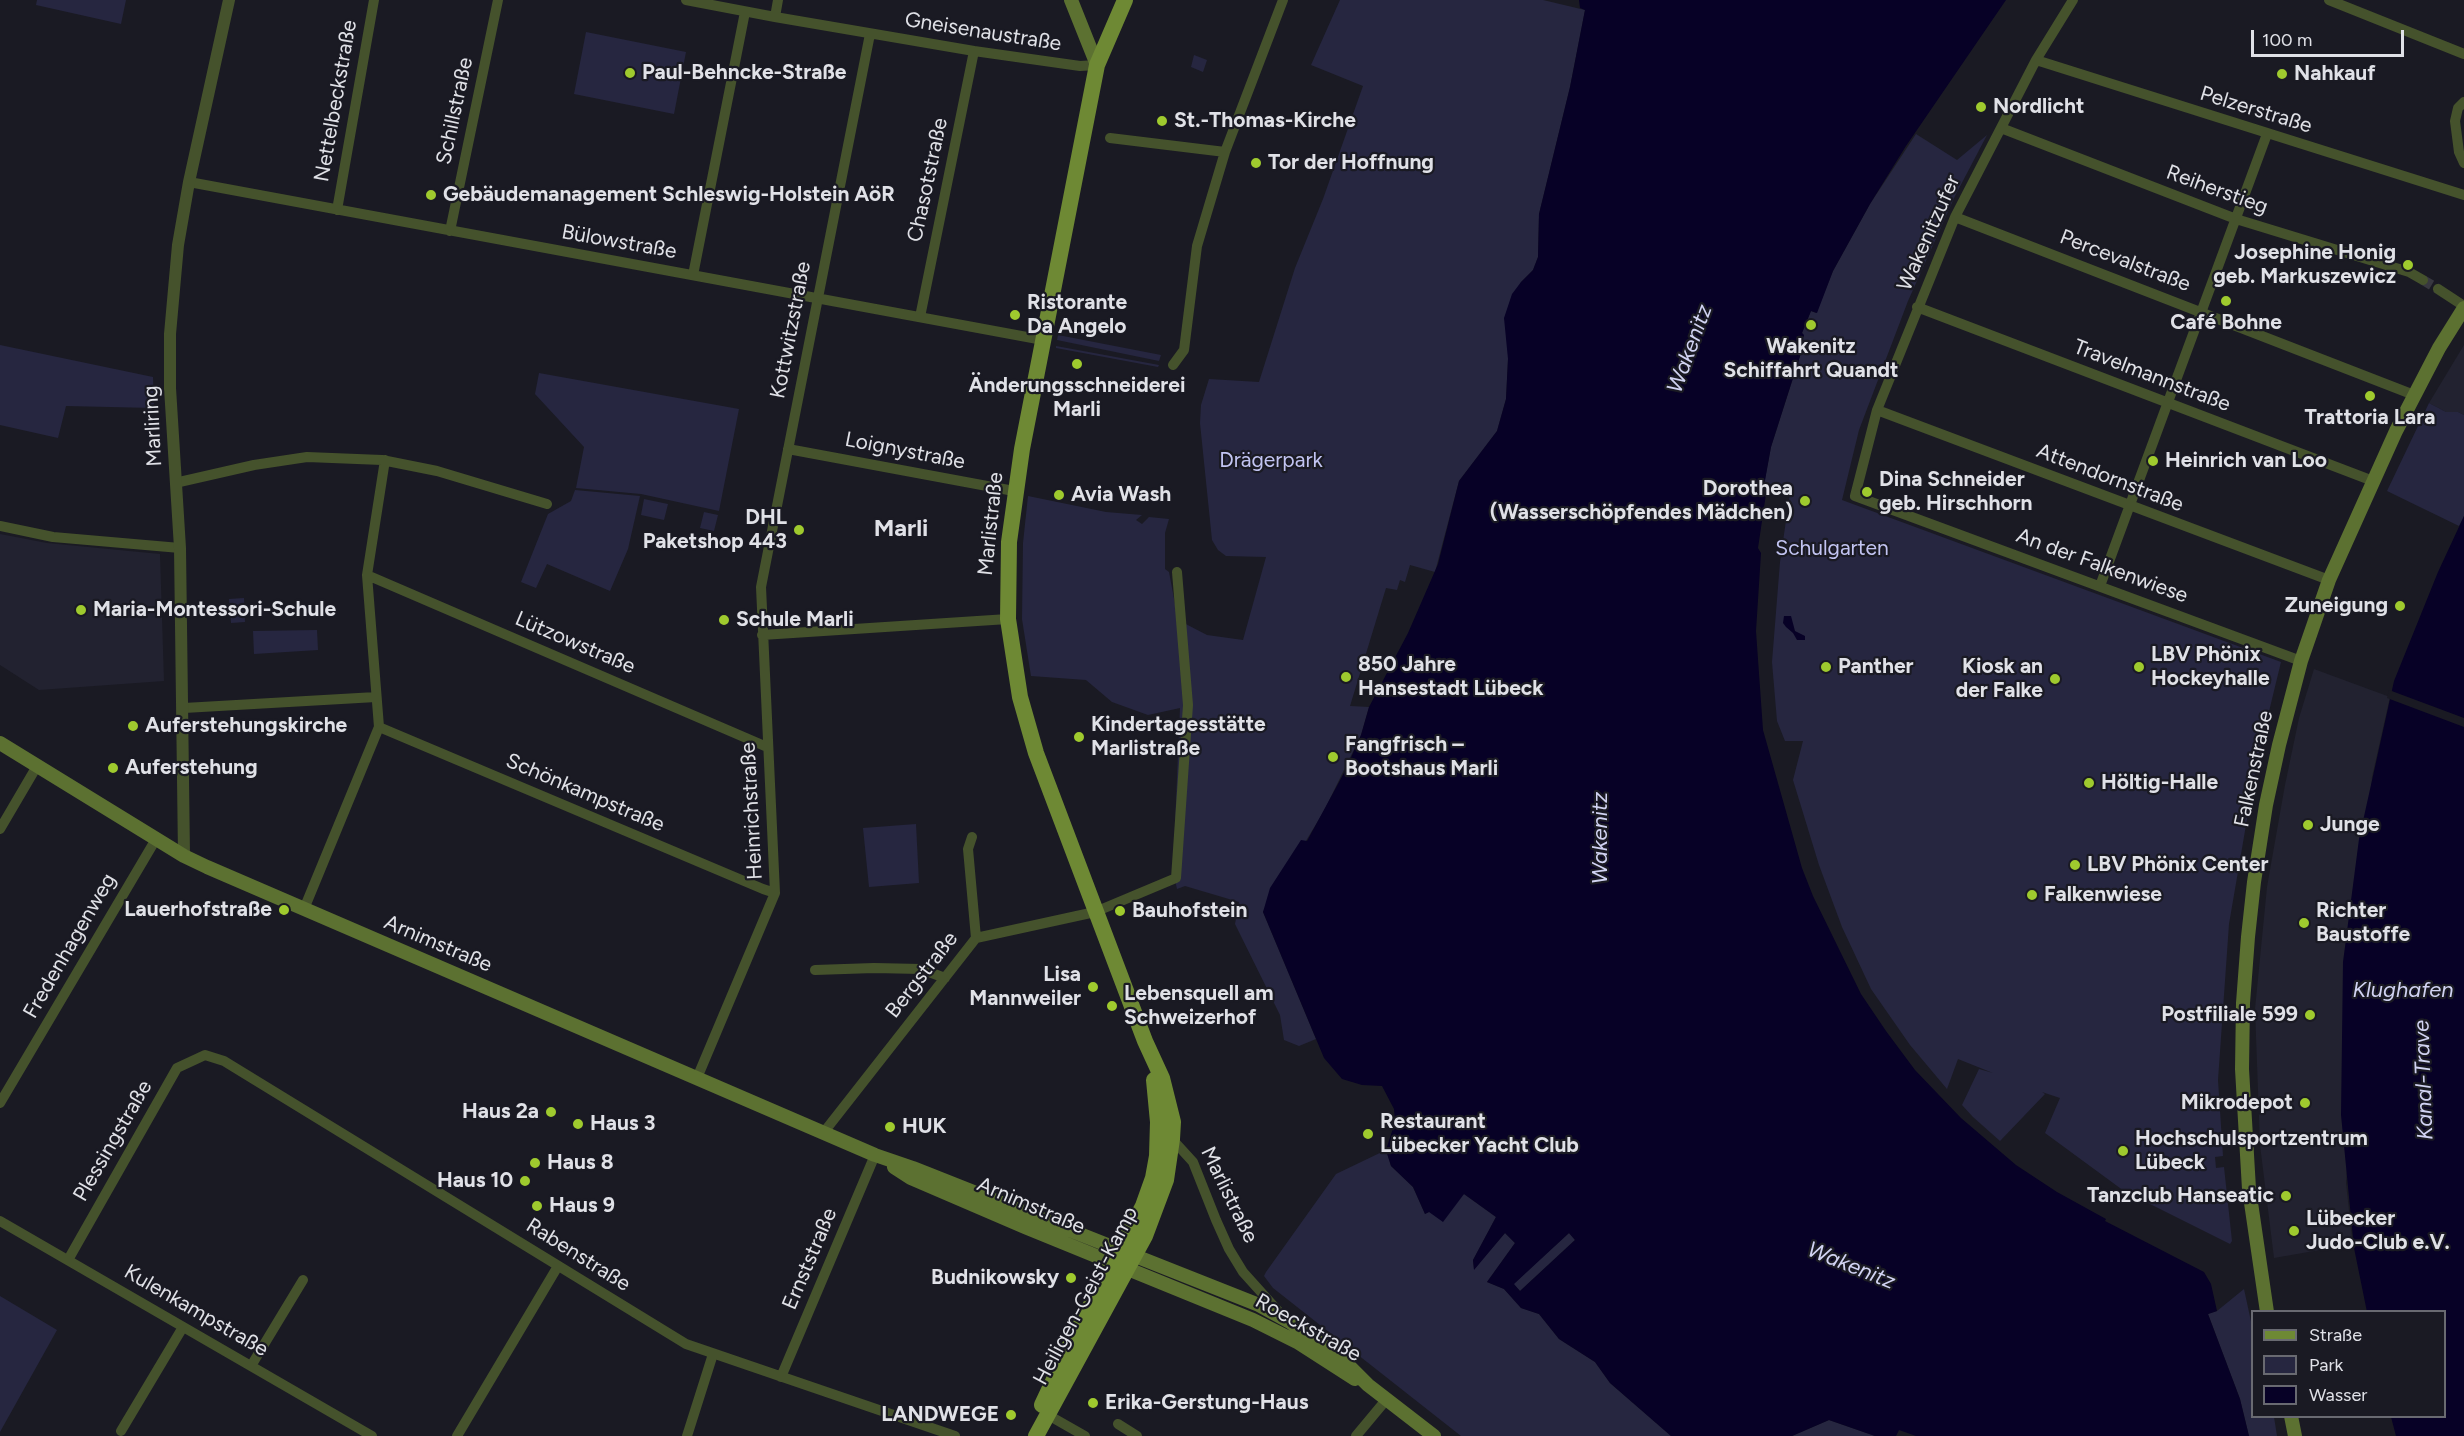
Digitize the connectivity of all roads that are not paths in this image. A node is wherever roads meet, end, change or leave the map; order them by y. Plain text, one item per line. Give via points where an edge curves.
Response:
1 (229, 0) edge
2 (374, 0) edge
3 (498, 0) edge
4 (686, 0) edge
5 (778, 0) edge
6 (1071, 0) edge
7 (1125, 0) edge
8 (1283, 0) edge
9 (2073, 0) edge
10 (2329, 0) edge
11 (745, 12) junction
12 (774, 17) junction
13 (870, 34) junction
14 (975, 51) junction
15 (2464, 54) edge
16 (2036, 60) junction
17 (1097, 65) junction
18 (2464, 102) edge
19 (2001, 128) junction
20 (2267, 134) junction
21 (1110, 138) dead end
22 (1225, 152) junction
23 (2464, 163) edge
24 (189, 183) junction
25 (2464, 195) edge
26 (337, 210) junction
27 (1955, 217) junction
28 (2236, 219) junction
29 (450, 231) junction
30 (693, 275) junction
31 (2423, 280) tunnel mouth
32 (2438, 289) tunnel mouth
33 (818, 298) junction
34 (2464, 307) edge
35 (1917, 308) junction
36 (2201, 311) junction
37 (920, 317) junction
38 (1043, 340) junction
39 (1173, 365) dead end
40 (2414, 395) junction
41 (2168, 404) junction
42 (1877, 410) junction
43 (788, 448) junction
44 (385, 460) junction
45 (2373, 481) junction
46 (175, 483) junction
47 (1014, 491) junction
48 (1855, 496) joint
49 (547, 504) dead end
50 (2130, 507) junction
51 (0, 526) edge
52 (180, 548) junction
53 (1177, 572) dead end
54 (368, 575) junction
55 (2329, 580) junction
56 (2100, 586) junction
57 (1008, 619) junction
58 (762, 635) junction
59 (2301, 661) junction
60 (376, 697) junction
61 (184, 708) junction
62 (380, 727) junction
63 (0, 743) edge
64 (767, 747) junction
65 (37, 766) junction
66 (0, 829) edge
67 (972, 837) dead end
68 (156, 839) junction
69 (184, 856) junction
70 (776, 893) junction
71 (304, 909) junction
72 (1095, 912) junction
73 (976, 938) junction
74 (815, 970) dead end
75 (945, 978) junction
76 (205, 1055) joint
77 (697, 1078) junction
78 (0, 1103) edge
79 (1163, 1104) junction
80 (824, 1132) junction
81 (1172, 1139) junction
82 (875, 1155) junction
83 (0, 1221) edge
84 (1125, 1259) junction
85 (68, 1260) junction
86 (558, 1266) junction
87 (1245, 1275) junction
88 (303, 1280) dead end
89 (1236, 1296) junction
90 (1227, 1309) junction
91 (2267, 1310) edge
92 (1290, 1322) junction
93 (183, 1327) junction
94 (713, 1354) junction
95 (251, 1366) junction
96 (781, 1377) junction
97 (1368, 1385) junction
98 (1386, 1400) junction
99 (1048, 1415) junction
100 (2291, 1418) edge
101 (1118, 1424) dead end
102 (925, 1426) junction
103 (121, 1431) dead end
104 (372, 1436) edge
105 (457, 1436) edge
106 (687, 1436) edge
107 (919, 1436) edge
108 (955, 1436) edge
109 (1028, 1436) edge
110 (1036, 1436) edge
111 (1085, 1436) edge
112 (1137, 1436) edge
113 (1356, 1436) edge
114 (1434, 1436) edge
115 (2295, 1436) edge

1 - 24 street, Marliring
2 - 26 street, Nettelbeckstraße
3 - 29 street, Schillstraße
4 - 11 street, Gneisenaustraße
5 - 12 street
6 - 17 main road
7 - 17 main road, Marlistraße
8 - 22 street
9 - 16 street, Wakenitzufer
10 - 15 street
11 - 12 street, Gneisenaustraße
11 - 30 street
12 - 13 street, Gneisenaustraße
13 - 14 street, Gneisenaustraße
13 - 33 street, Kottwitzstraße
14 - 17 street, Gneisenaustraße
14 - 37 street, Chasotstraße
16 - 19 street, Wakenitzufer
16 - 20 street, Pelzerstraße
17 - 38 main road, Marlistraße
18 - 23 street via 2455,121
19 - 27 street, Wakenitzufer
19 - 28 street, Reiherstieg
20 - 25 street, Pelzerstraße
20 - 28 street
21 - 22 street
22 - 39 street via 1197,246 1184,350
24 - 26 street, Bülowstraße
24 - 46 street, Marliring via 178,245 170,334
26 - 29 street, Bülowstraße
27 - 35 street, Wakenitzufer
27 - 36 street, Percevalstraße
28 - 31 street, Reiherstieg via 2409,272
28 - 36 street
29 - 30 street, Bülowstraße
30 - 33 street, Bülowstraße
32 - 34 street
33 - 37 street, Bülowstraße
33 - 43 street, Kottwitzstraße
34 - 40 main road, Falkenstraße
35 - 41 street, Travelmannstraße
35 - 42 street, Wakenitzufer
36 - 40 street, Percevalstraße
36 - 41 street
37 - 38 street, Bülowstraße
38 - 47 main road, Marlistraße
40 - 45 main road, Falkenstraße
41 - 45 street, Travelmannstraße
41 - 50 street
42 - 48 street, Wakenitzufer
42 - 50 street, Attendornstraße
43 - 47 street, Loignystraße
43 - 58 street, Kottwitzstraße via 761,587
44 - 46 street via 307,457
44 - 49 street via 437,471
44 - 54 street
45 - 55 main road, Falkenstraße
46 - 52 street, Marliring
47 - 57 main road, Marlistraße
48 - 56 street, An der Falkenwiese
50 - 55 street, Attendornstraße
50 - 56 street
51 - 52 street via 53,537
52 - 61 street, Marliring
53 - 72 street, Bergstraße via 1188,705 1176,878
54 - 60 street
54 - 64 street, Lützowstraße
55 - 59 main road, Falkenstraße
56 - 59 street, An der Falkenwiese
57 - 58 street
57 - 72 main road, Marlistraße via 1020,697 1036,753
58 - 64 street, Heinrichstraße
59 - 91 main road, Falkenstraße via 2266,805 2254,882 2243,1003 2245,1153
60 - 61 street
60 - 62 street
61 - 69 street, Marliring
62 - 70 street, Schönkampstraße
62 - 71 street
63 - 65 main road, Arnimstraße
64 - 70 street, Heinrichstraße
65 - 66 street
65 - 68 main road, Arnimstraße
67 - 73 street via 968,849
68 - 69 main road, Arnimstraße
68 - 78 street, Fredenhagenweg
69 - 71 main road, Arnimstraße
70 - 77 street, Heinrichstraße
71 - 77 main road, Arnimstraße
72 - 73 street, Bergstraße
72 - 79 main road, Marlistraße via 1145,1041
73 - 75 street, Bergstraße
74 - 75 street via 921,969
75 - 80 street, Bergstraße
76 - 85 street, Plessingstraße via 177,1068
76 - 86 street, Rabenstraße via 233,1066
77 - 80 main road, Arnimstraße
79 - 81 main road, Heiligen-Geist-Kamp
79 - 84 main road, Heiligen-Geist-Kamp via 1153,1178
80 - 82 main road, Arnimstraße
81 - 84 main road, Heiligen-Geist-Kamp via 1166,1180 1156,1211
81 - 87 street, Marlistraße via 1193,1162 1220,1230
82 - 84 main road, Arnimstraße
82 - 96 street, Ernststraße
83 - 85 street, Kulenkampstraße
84 - 89 main road, Arnimstraße
84 - 90 main road, Arnimstraße
84 - 99 main road, Heiligen-Geist-Kamp
84 - 109 main road, Heiligen-Geist-Kamp via 1058,1369
85 - 93 street, Kulenkampstraße
86 - 94 street, Rabenstraße via 686,1344
86 - 105 street
87 - 89 street
87 - 92 street, Roeckstraße
88 - 95 street
89 - 90 street
89 - 92 main road, Roeckstraße
90 - 97 main road, Roeckstraße via 1290,1339
92 - 97 main road, Roeckstraße via 1343,1360
93 - 95 street, Kulenkampstraße
93 - 103 street
94 - 96 street, Rabenstraße
94 - 106 street
95 - 104 street, Kulenkampstraße
96 - 102 street, Rabenstraße
97 - 98 main road, Roeckstraße
98 - 113 street
98 - 114 main road, Roeckstraße
99 - 110 main road, Heiligen-Geist-Kamp
99 - 111 street
100 - 115 main road
101 - 112 street
102 - 107 street
102 - 108 street, Rabenstraße

